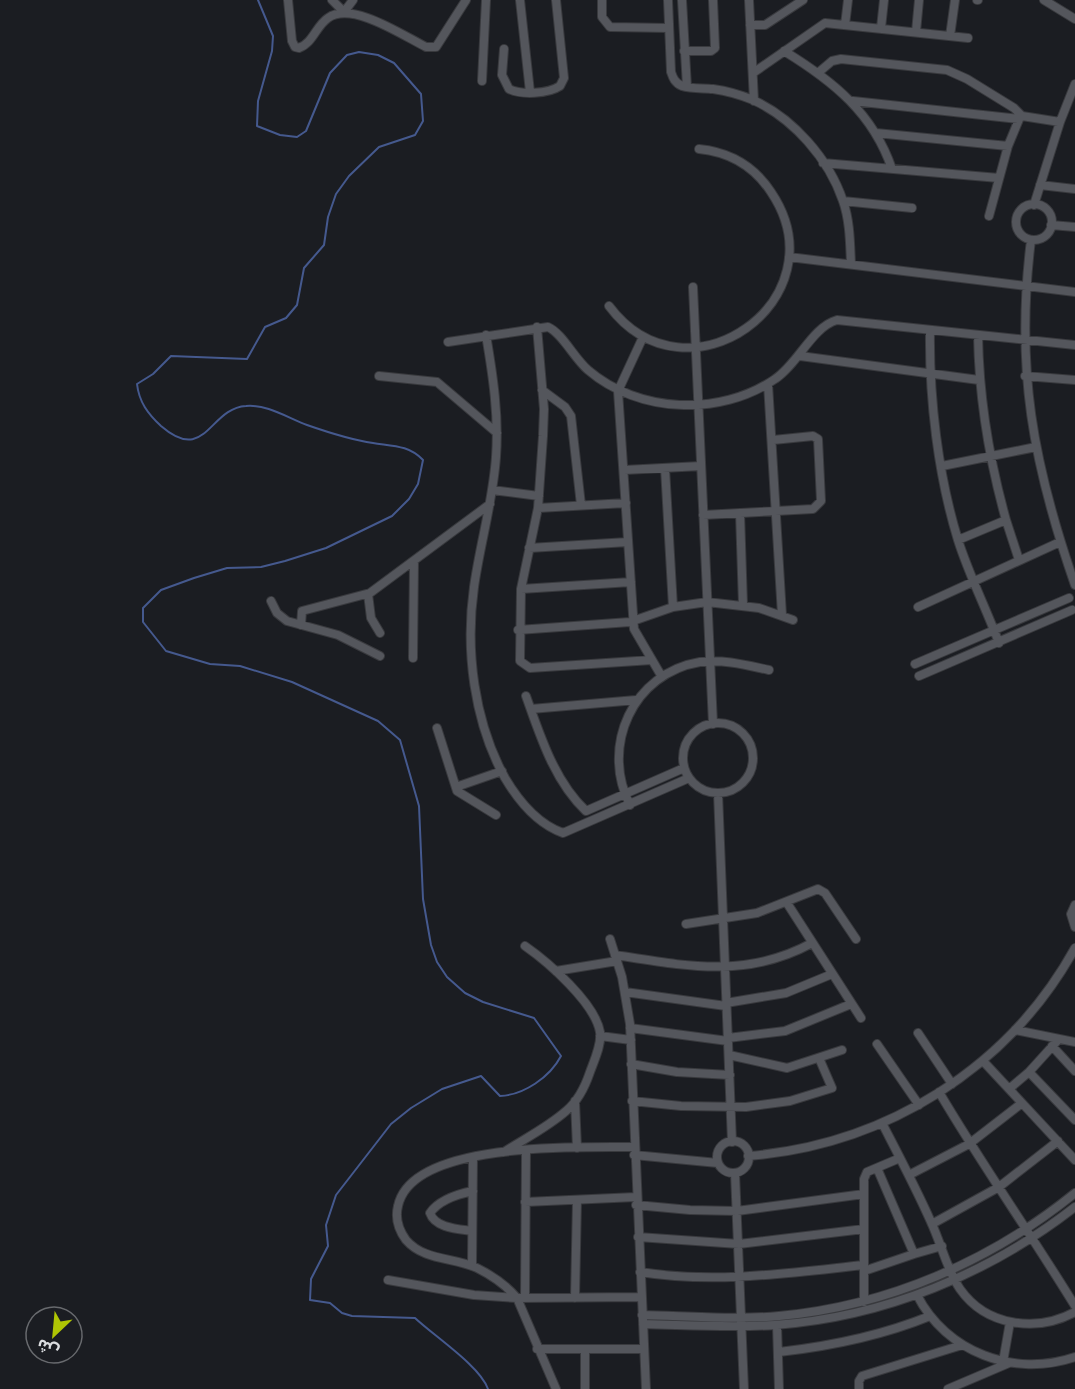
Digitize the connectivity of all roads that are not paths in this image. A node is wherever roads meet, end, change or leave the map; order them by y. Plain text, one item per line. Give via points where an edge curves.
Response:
1 (288, 0) edge
2 (332, 0) edge
3 (353, 0) edge
4 (466, 0) edge
5 (486, 0) edge
6 (520, 0) edge
7 (556, 0) edge
8 (602, 0) edge
9 (668, 0) edge
10 (682, 0) edge
11 (713, 0) edge
12 (749, 0) edge
13 (786, 0) edge
14 (803, 0) edge
15 (848, 0) edge
16 (884, 0) edge
17 (919, 0) edge
18 (955, 0) edge
19 (1044, 0) edge
20 (787, 11) junction
21 (344, 12) junction
22 (1075, 19) edge
23 (750, 25) junction
24 (845, 25) junction
25 (669, 28) junction
26 (880, 28) junction
27 (916, 32) junction
28 (950, 36) junction
29 (968, 38) dead end
30 (684, 41) junction
31 (670, 42) junction
32 (504, 49) dead end
33 (684, 51) junction
34 (784, 51) junction
35 (819, 72) junction
36 (753, 73) junction
37 (482, 81) dead end
38 (1075, 84) edge
39 (687, 87) junction
40 (530, 92) junction
41 (754, 100) junction
42 (853, 101) junction
43 (1020, 117) junction
44 (1060, 122) junction
45 (876, 133) junction
46 (1008, 146) junction
47 (699, 149) dead end
48 (824, 163) junction
49 (892, 169) junction
50 (999, 178) junction
51 (1040, 185) junction
52 (1075, 189) edge
53 (843, 201) junction
54 (1034, 205) junction
55 (912, 208) dead end
56 (989, 216) dead end
57 (1051, 225) junction
58 (1075, 227) edge
59 (1031, 240) junction
60 (789, 257) junction
61 (851, 264) junction
62 (1025, 286) junction
63 (693, 287) dead end
64 (1075, 291) edge
65 (609, 306) dead end
66 (537, 327) junction
67 (930, 330) junction
68 (486, 335) junction
69 (978, 335) junction
70 (643, 337) junction
71 (1024, 339) junction
72 (448, 342) dead end
73 (1075, 345) edge
74 (696, 347) junction
75 (800, 356) junction
76 (929, 374) junction
77 (379, 376) dead end
78 (1025, 376) junction
79 (1075, 380) edge
80 (979, 381) junction
81 (768, 384) junction
82 (542, 390) junction
83 (618, 391) junction
84 (699, 405) junction
85 (497, 434) junction
86 (772, 440) junction
87 (1036, 447) junction
88 (990, 457) junction
89 (701, 466) junction
90 (942, 466) junction
91 (665, 468) junction
92 (624, 470) junction
93 (492, 490) junction
94 (539, 496) junction
95 (626, 502) junction
96 (490, 504) junction
97 (581, 506) junction
98 (537, 508) junction
99 (777, 511) junction
100 (740, 513) junction
101 (703, 515) junction
102 (1006, 520) junction
103 (958, 540) junction
104 (628, 542) junction
105 (1060, 542) junction
106 (529, 548) junction
107 (1019, 560) junction
108 (414, 561) junction
109 (974, 580) junction
110 (631, 582) junction
111 (1075, 586) edge
112 (521, 589) junction
113 (368, 594) junction
114 (1069, 597) junction
115 (271, 601) dead end
116 (707, 602) junction
117 (743, 605) junction
118 (673, 607) junction
119 (918, 607) dead end
120 (1073, 611) edge
121 (782, 615) junction
122 (793, 620) dead end
123 (633, 622) junction
124 (301, 625) junction
125 (518, 630) junction
126 (995, 631) junction
127 (380, 633) dead end
128 (999, 642) junction
129 (380, 656) dead end
130 (412, 657) dead end
131 (652, 660) junction
132 (710, 661) junction
133 (915, 664) dead end
134 (769, 670) dead end
135 (919, 676) dead end
136 (662, 677) junction
137 (526, 696) dead end
138 (636, 700) junction
139 (531, 709) junction
140 (713, 724) junction
141 (437, 728) dead end
142 (684, 768) junction
143 (502, 771) junction
144 (689, 778) junction
145 (456, 787) junction
146 (718, 793) junction
147 (625, 795) junction
148 (630, 805) junction
149 (496, 815) dead end
150 (787, 903) junction
151 (1075, 905) edge
152 (722, 920) junction
153 (686, 924) dead end
154 (1075, 927) edge
155 (610, 939) dead end
156 (856, 939) dead end
157 (812, 943) junction
158 (525, 946) dead end
159 (1075, 948) edge
160 (616, 958) junction
161 (725, 968) junction
162 (556, 971) junction
163 (832, 974) junction
164 (625, 992) junction
165 (726, 1004) junction
166 (851, 1004) junction
167 (861, 1018) dead end
168 (630, 1028) junction
169 (1015, 1030) junction
170 (918, 1033) dead end
171 (600, 1036) junction
172 (631, 1040) junction
173 (728, 1040) junction
174 (1075, 1042) edge
175 (1055, 1043) junction
176 (877, 1044) dead end
177 (842, 1050) dead end
178 (729, 1055) junction
179 (819, 1058) junction
180 (983, 1061) junction
181 (632, 1064) junction
182 (1075, 1071) edge
183 (1029, 1072) junction
184 (730, 1075) junction
185 (952, 1084) junction
186 (1009, 1089) junction
187 (939, 1092) junction
188 (575, 1101) junction
189 (632, 1101) junction
190 (1022, 1103) junction
191 (919, 1105) junction
192 (731, 1108) junction
193 (1075, 1120) edge
194 (882, 1123) junction
195 (1058, 1141) junction
196 (732, 1142) junction
197 (969, 1144) junction
198 (577, 1148) junction
199 (526, 1151) junction
200 (634, 1151) junction
201 (503, 1152) junction
202 (748, 1156) junction
203 (473, 1157) junction
204 (900, 1158) junction
205 (1075, 1159) edge
206 (718, 1163) junction
207 (877, 1168) junction
208 (735, 1173) junction
209 (909, 1175) junction
210 (999, 1187) junction
211 (473, 1191) junction
212 (1075, 1192) edge
213 (864, 1194) junction
214 (577, 1200) junction
215 (636, 1201) junction
216 (525, 1202) junction
217 (1075, 1207) edge
218 (737, 1211) junction
219 (932, 1224) junction
220 (864, 1229) junction
221 (1028, 1229) junction
222 (472, 1231) junction
223 (638, 1237) junction
224 (1033, 1238) junction
225 (739, 1244) junction
226 (942, 1246) junction
227 (914, 1254) junction
228 (472, 1266) junction
229 (864, 1268) junction
230 (952, 1271) junction
231 (640, 1272) junction
232 (740, 1278) junction
233 (955, 1279) junction
234 (388, 1280) dead end
235 (917, 1294) junction
236 (641, 1297) junction
237 (521, 1298) junction
238 (575, 1298) junction
239 (864, 1302) junction
240 (1075, 1306) edge
241 (1075, 1312) edge
242 (930, 1316) junction
243 (742, 1317) junction
244 (642, 1319) junction
245 (1010, 1322) junction
246 (777, 1325) junction
247 (743, 1327) junction
248 (962, 1345) junction
249 (537, 1349) junction
250 (585, 1349) junction
251 (644, 1349) junction
252 (779, 1352) junction
253 (1075, 1357) edge
254 (1006, 1363) junction
255 (556, 1389) edge
256 (585, 1389) edge
257 (646, 1389) edge
258 (744, 1389) edge
259 (779, 1389) edge
260 (859, 1389) edge
261 (948, 1389) edge

1 - 21 street via 292,41 297,48 307,44 326,19
2 - 21 street
3 - 21 street
4 - 21 street via 434,48 361,15
5 - 37 street
6 - 40 street
7 - 40 street via 563,81 555,90
8 - 25 street via 603,20 612,28
9 - 25 street
10 - 30 street
11 - 33 street via 715,48
12 - 23 street
13 - 20 street
14 - 20 street
15 - 24 street
16 - 26 street
17 - 27 street
18 - 28 street
19 - 22 street
20 - 23 street via 765,25
23 - 36 street
24 - 26 street
24 - 34 street via 821,25
25 - 31 street
26 - 27 street
27 - 28 street
28 - 29 street
30 - 31 street
30 - 33 street
31 - 39 street via 672,76
32 - 40 street via 504,82 513,91
33 - 39 street
34 - 35 street
34 - 36 street
35 - 42 street
35 - 43 street via 841,59 941,68 1014,108
36 - 41 street
38 - 44 street
39 - 41 street via 714,89
41 - 48 street via 781,117
42 - 43 street
42 - 45 street
43 - 44 street
43 - 46 street
44 - 51 street
45 - 46 street
45 - 49 street
46 - 50 street
47 - 60 street via 740,162 766,185 784,219
48 - 49 street
48 - 53 street
49 - 50 street
50 - 56 street
51 - 52 street
51 - 54 street
53 - 55 street
53 - 61 street
54 - 57 street via 1049,214
54 - 59 street via 1023,208 1016,218 1017,230
57 - 58 street
57 - 59 street via 1042,238
59 - 62 street
60 - 61 street
60 - 74 street via 778,291 756,321 724,341
61 - 62 street
62 - 64 street
62 - 71 street
63 - 74 street
65 - 70 street via 626,326
66 - 68 street
66 - 82 street
66 - 83 street via 554,330 584,366
67 - 69 street
67 - 75 street via 837,320 822,327
67 - 76 street
68 - 72 street
68 - 85 street
69 - 71 street
69 - 80 street
70 - 74 street via 668,345
70 - 83 street
71 - 73 street
71 - 78 street
74 - 84 street
75 - 76 street
75 - 81 street
76 - 80 street
76 - 90 street
77 - 85 street via 437,382
78 - 79 street
78 - 87 street
80 - 88 street
81 - 84 street via 741,397
81 - 86 street
82 - 94 street via 544,427
82 - 97 street via 565,407 572,419
83 - 84 street via 653,402
83 - 92 street
84 - 89 street
85 - 93 street
86 - 99 street
86 - 99 street via 813,436 818,441 820,503 813,509
87 - 88 street
87 - 105 street
88 - 90 street
88 - 102 street
89 - 91 street
89 - 101 street
90 - 103 street
91 - 92 street
91 - 118 street
92 - 95 street
93 - 94 street
93 - 96 street
94 - 98 street
95 - 97 street
95 - 104 street
96 - 108 street
96 - 143 street via 474,588 471,648 482,717
97 - 98 street
98 - 106 street
99 - 100 street
99 - 121 street
100 - 101 street
100 - 117 street
101 - 116 street
102 - 103 street
102 - 107 street
103 - 109 street
104 - 106 street
104 - 110 street
105 - 107 street
105 - 111 street
106 - 112 street
107 - 109 street
108 - 113 street
108 - 130 street
109 - 119 street
109 - 126 street
110 - 112 street
110 - 123 street
111 - 114 street
112 - 125 street
113 - 124 street via 303,610
113 - 127 street via 370,618
114 - 120 street
114 - 126 street
115 - 124 street via 280,616
116 - 117 street
116 - 118 street
116 - 132 street
117 - 121 street
118 - 123 street
120 - 128 street
121 - 122 street
123 - 125 street
123 - 131 street via 635,634
124 - 129 street via 338,635
125 - 131 street via 520,661 527,668
126 - 128 street
126 - 133 street
128 - 135 street
131 - 136 street
132 - 134 street
132 - 136 street via 685,666
132 - 140 street
136 - 138 street
137 - 139 street
138 - 139 street
138 - 147 street via 618,751
139 - 147 street via 551,760 584,810
140 - 142 street via 696,730 688,739
140 - 146 street via 725,724 741,732 751,746 753,758 751,770 741,785
141 - 145 street
142 - 144 street
142 - 147 street
143 - 145 street
143 - 148 street via 523,805 560,832
144 - 146 street via 702,790
144 - 148 street
145 - 149 street
146 - 152 street
147 - 148 street
150 - 152 street
150 - 156 street via 820,889
150 - 157 street
151 - 154 street via 1071,914
152 - 153 street
152 - 161 street
155 - 160 street
157 - 161 street via 770,961
157 - 163 street
158 - 162 street
159 - 169 street via 1046,993
160 - 161 street
160 - 162 street
160 - 164 street
161 - 165 street
162 - 171 street via 594,1017
163 - 165 street via 786,993
163 - 166 street
164 - 165 street
164 - 168 street
165 - 173 street
166 - 167 street
166 - 173 street via 786,1031
168 - 172 street
168 - 173 street
169 - 175 street
169 - 180 street
170 - 185 street
171 - 172 street
171 - 188 street via 584,1089
172 - 181 street
173 - 178 street
174 - 175 street
175 - 182 street
175 - 183 street
176 - 191 street
177 - 179 street
178 - 179 street via 787,1068
178 - 184 street
179 - 192 street via 832,1086 830,1091 776,1104
180 - 185 street
180 - 186 street
181 - 184 street
181 - 189 street
183 - 186 street
183 - 193 street
184 - 192 street
185 - 187 street
186 - 190 street
187 - 191 street
187 - 197 street
188 - 198 street
188 - 201 street
189 - 192 street
189 - 200 street
190 - 195 street
190 - 197 street
191 - 194 street
192 - 196 street
194 - 202 street via 823,1145
194 - 204 street
195 - 205 street
195 - 210 street
196 - 202 street via 742,1144
196 - 206 street via 720,1148
197 - 209 street
197 - 210 street
198 - 199 street
198 - 200 street
199 - 201 street
199 - 216 street
200 - 206 street
200 - 215 street
201 - 203 street
202 - 208 street via 743,1169
203 - 211 street
203 - 228 street via 417,1177 400,1195 397,1212 398,1227 407,1241 423,1252
204 - 207 street
204 - 209 street
206 - 208 street
207 - 213 street via 866,1174
207 - 227 street
208 - 218 street
209 - 219 street
210 - 219 street
210 - 221 street
211 - 222 street
211 - 222 street via 446,1200 430,1213 442,1225
212 - 221 street
213 - 218 street
213 - 220 street
214 - 215 street
214 - 216 street
214 - 238 street
215 - 218 street via 690,1210
215 - 223 street
216 - 237 street
217 - 224 street
218 - 225 street
219 - 226 street
220 - 225 street
220 - 229 street
221 - 224 street
221 - 230 street
222 - 228 street
223 - 225 street
223 - 231 street
224 - 233 street
224 - 240 street
225 - 232 street
226 - 227 street
226 - 230 street
227 - 229 street
228 - 237 street
229 - 232 street
229 - 239 street
230 - 233 street
230 - 239 street
231 - 232 street
231 - 236 street
232 - 243 street
233 - 235 street
233 - 245 street via 980,1309
234 - 237 street
235 - 242 street
235 - 246 street via 842,1315
236 - 238 street
236 - 244 street
237 - 238 street
237 - 249 street
239 - 243 street via 812,1312
241 - 245 street via 1046,1323
242 - 248 street
242 - 252 street via 894,1331 832,1346
243 - 244 street
243 - 247 street
244 - 247 street
244 - 251 street
245 - 254 street
246 - 247 street
246 - 252 street
247 - 258 street
248 - 254 street
248 - 260 street via 862,1376
249 - 250 street
249 - 255 street
250 - 251 street
250 - 256 street
251 - 257 street
252 - 259 street
253 - 254 street via 1052,1364
254 - 261 street

